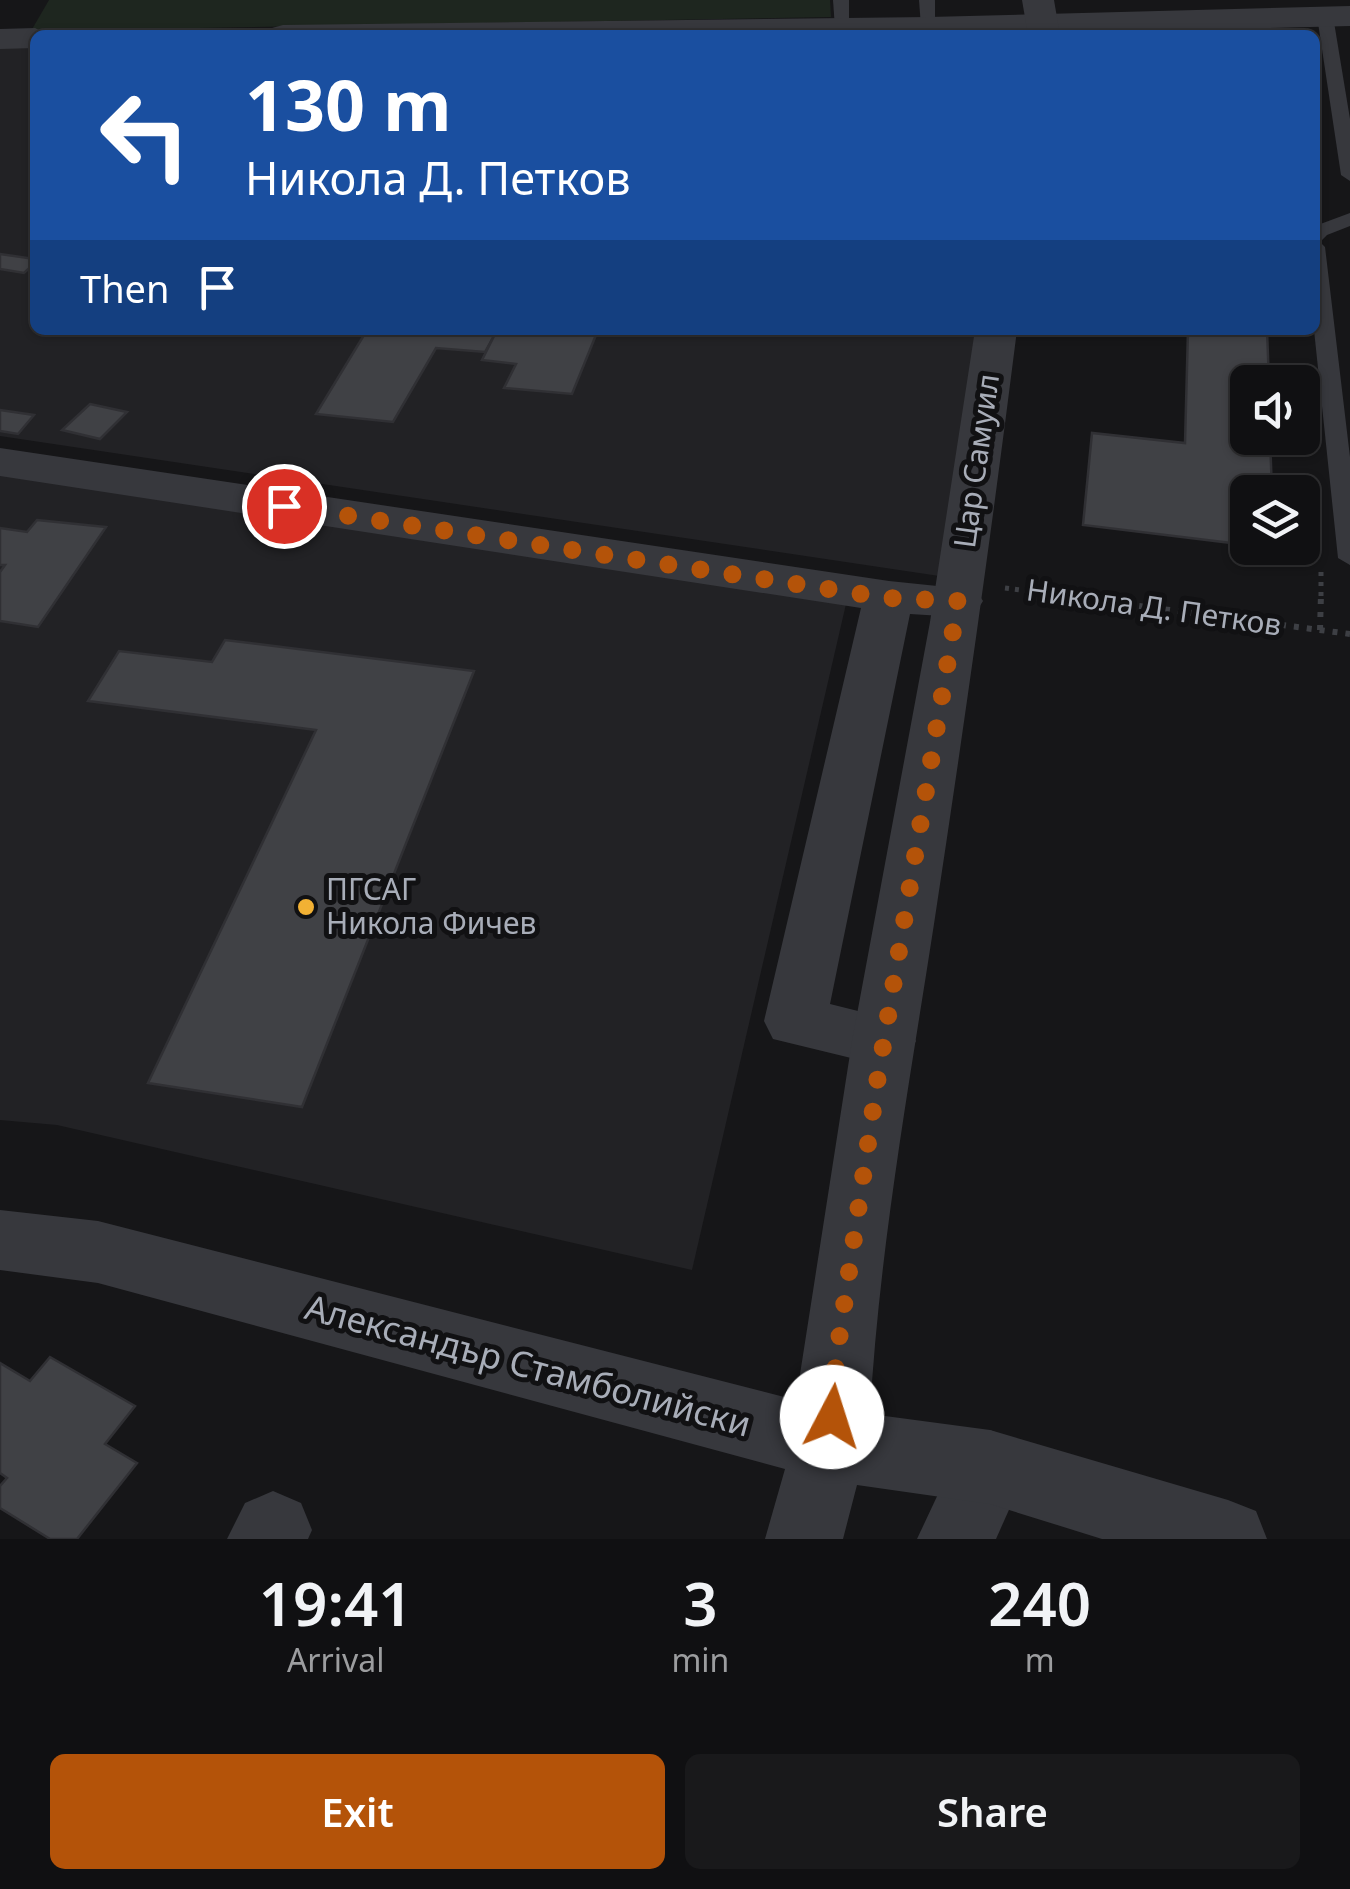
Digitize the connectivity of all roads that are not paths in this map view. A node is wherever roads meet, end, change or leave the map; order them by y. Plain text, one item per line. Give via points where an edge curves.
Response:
1 (928, 13) edge
2 (842, 14) edge
3 (1337, 16) edge
4 (1042, 20) edge
5 (644, 30) edge
6 (30, 38) edge
7 (0, 39) edge
8 (1350, 175) edge
9 (1350, 219) edge
10 (1320, 231) edge
11 (1320, 291) edge
12 (995, 335) edge
13 (0, 462) edge
14 (1350, 558) edge
15 (958, 592) junction
16 (888, 598) junction
17 (884, 1040) junction
18 (0, 1240) edge
19 (830, 1445) junction
20 (990, 1467) junction
21 (804, 1539) edge
22 (956, 1539) edge
23 (1228, 1539) edge

1 - 2 street
1 - 4 street
2 - 5 street
3 - 4 street
3 - 8 lane
6 - 7 street
9 - 10 lane
11 - 14 lane
12 - 15 street, Цар Самуил
13 - 16 street
15 - 16 street
15 - 17 street, Цар Самуил
16 - 17 street via 795,1021
17 - 19 street, Цар Самуил via 836,1360
18 - 19 street, Александър Стамболийски via 98,1252
19 - 20 street, Александър Стамболийски
19 - 21 street, Цар Самуил
20 - 22 street
20 - 23 street, Александър Стамболийски

